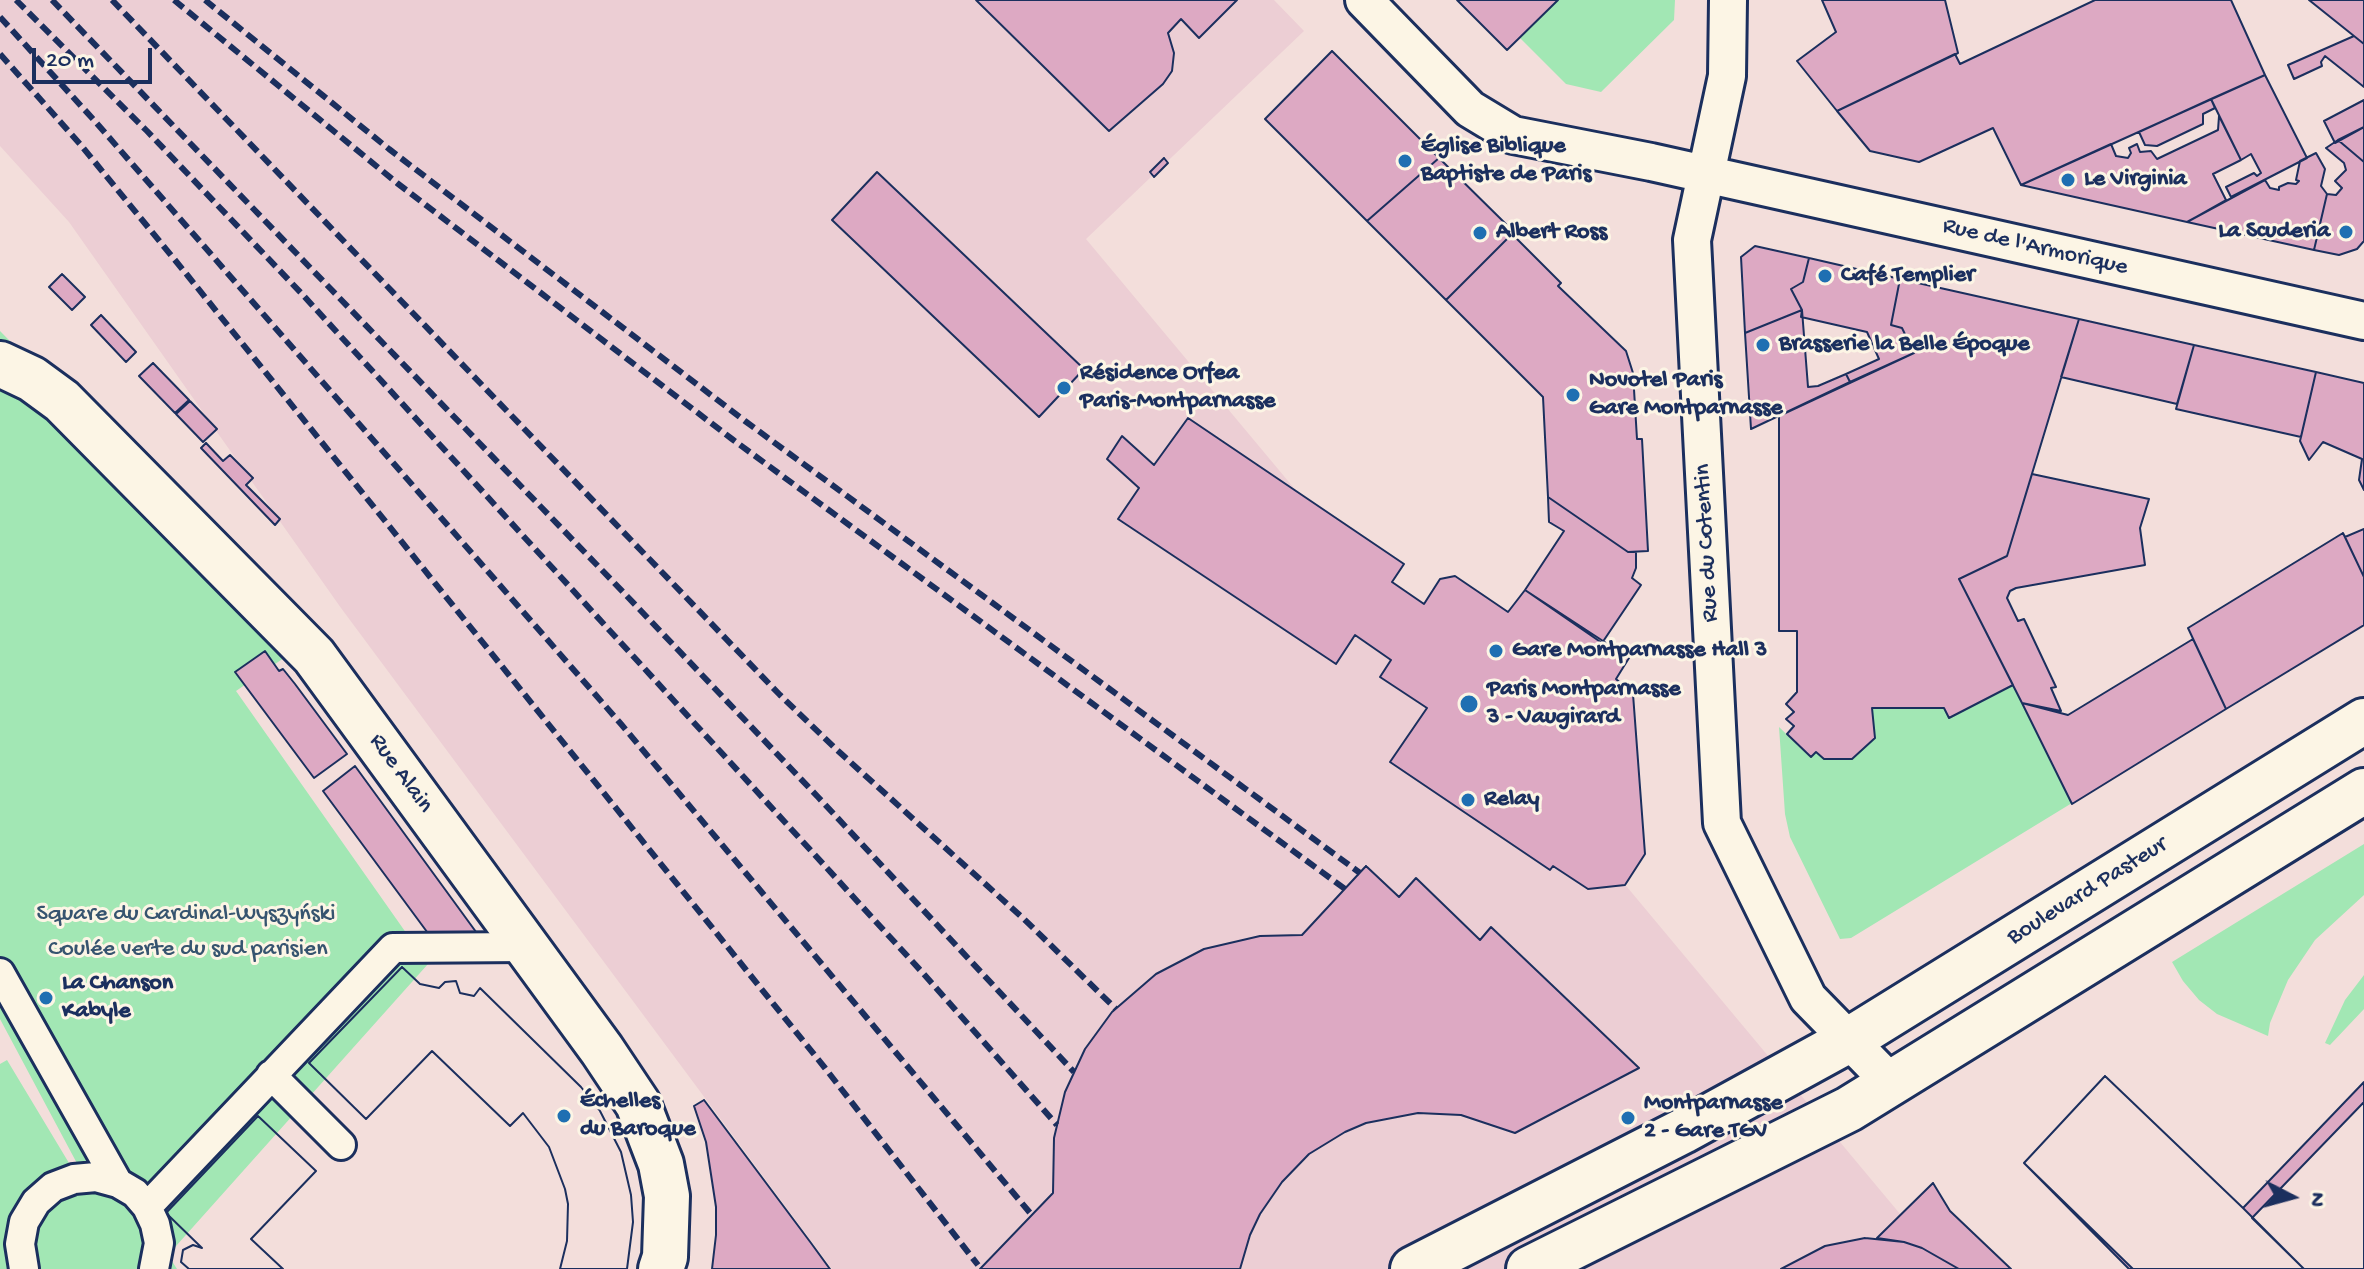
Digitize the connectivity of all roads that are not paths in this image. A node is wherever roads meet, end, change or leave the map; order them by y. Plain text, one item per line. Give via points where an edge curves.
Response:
1 (1364, 0) edge
2 (1728, 0) edge
3 (1705, 175) junction
4 (2356, 309) edge
5 (0, 364) edge
6 (2364, 721) edge
7 (2364, 791) edge
8 (525, 947) junction
9 (0, 973) edge
10 (1830, 1050) junction
11 (271, 1075) junction
12 (1892, 1084) junction
13 (341, 1145) dead end
14 (118, 1183) junction
15 (147, 1207) junction
16 (24, 1269) edge
17 (154, 1269) edge
18 (661, 1269) edge
19 (1413, 1269) edge
20 (1529, 1269) edge

1 - 3 street, Rue de l'Armorique via 1470,109 1495,126 1513,135
2 - 3 street, Rue du Cotentin via 1727,76
3 - 4 street, Rue de l'Armorique
3 - 10 street, Rue du Cotentin via 1692,240 1722,823
5 - 8 main road, Rue Alain via 62,401 314,656
6 - 10 main road, Boulevard Pasteur
7 - 12 main road
8 - 11 street via 393,948
8 - 18 main road, Rue Alain via 602,1050 650,1131 667,1196
9 - 14 street
10 - 12 street, Rue du Cotentin
10 - 19 main road, Boulevard Pasteur
11 - 13 street
11 - 15 street
12 - 20 main road
14 - 15 street
14 - 16 street via 74,1179 53,1187 36,1202 24,1222 20,1244
15 - 17 street via 159,1243

